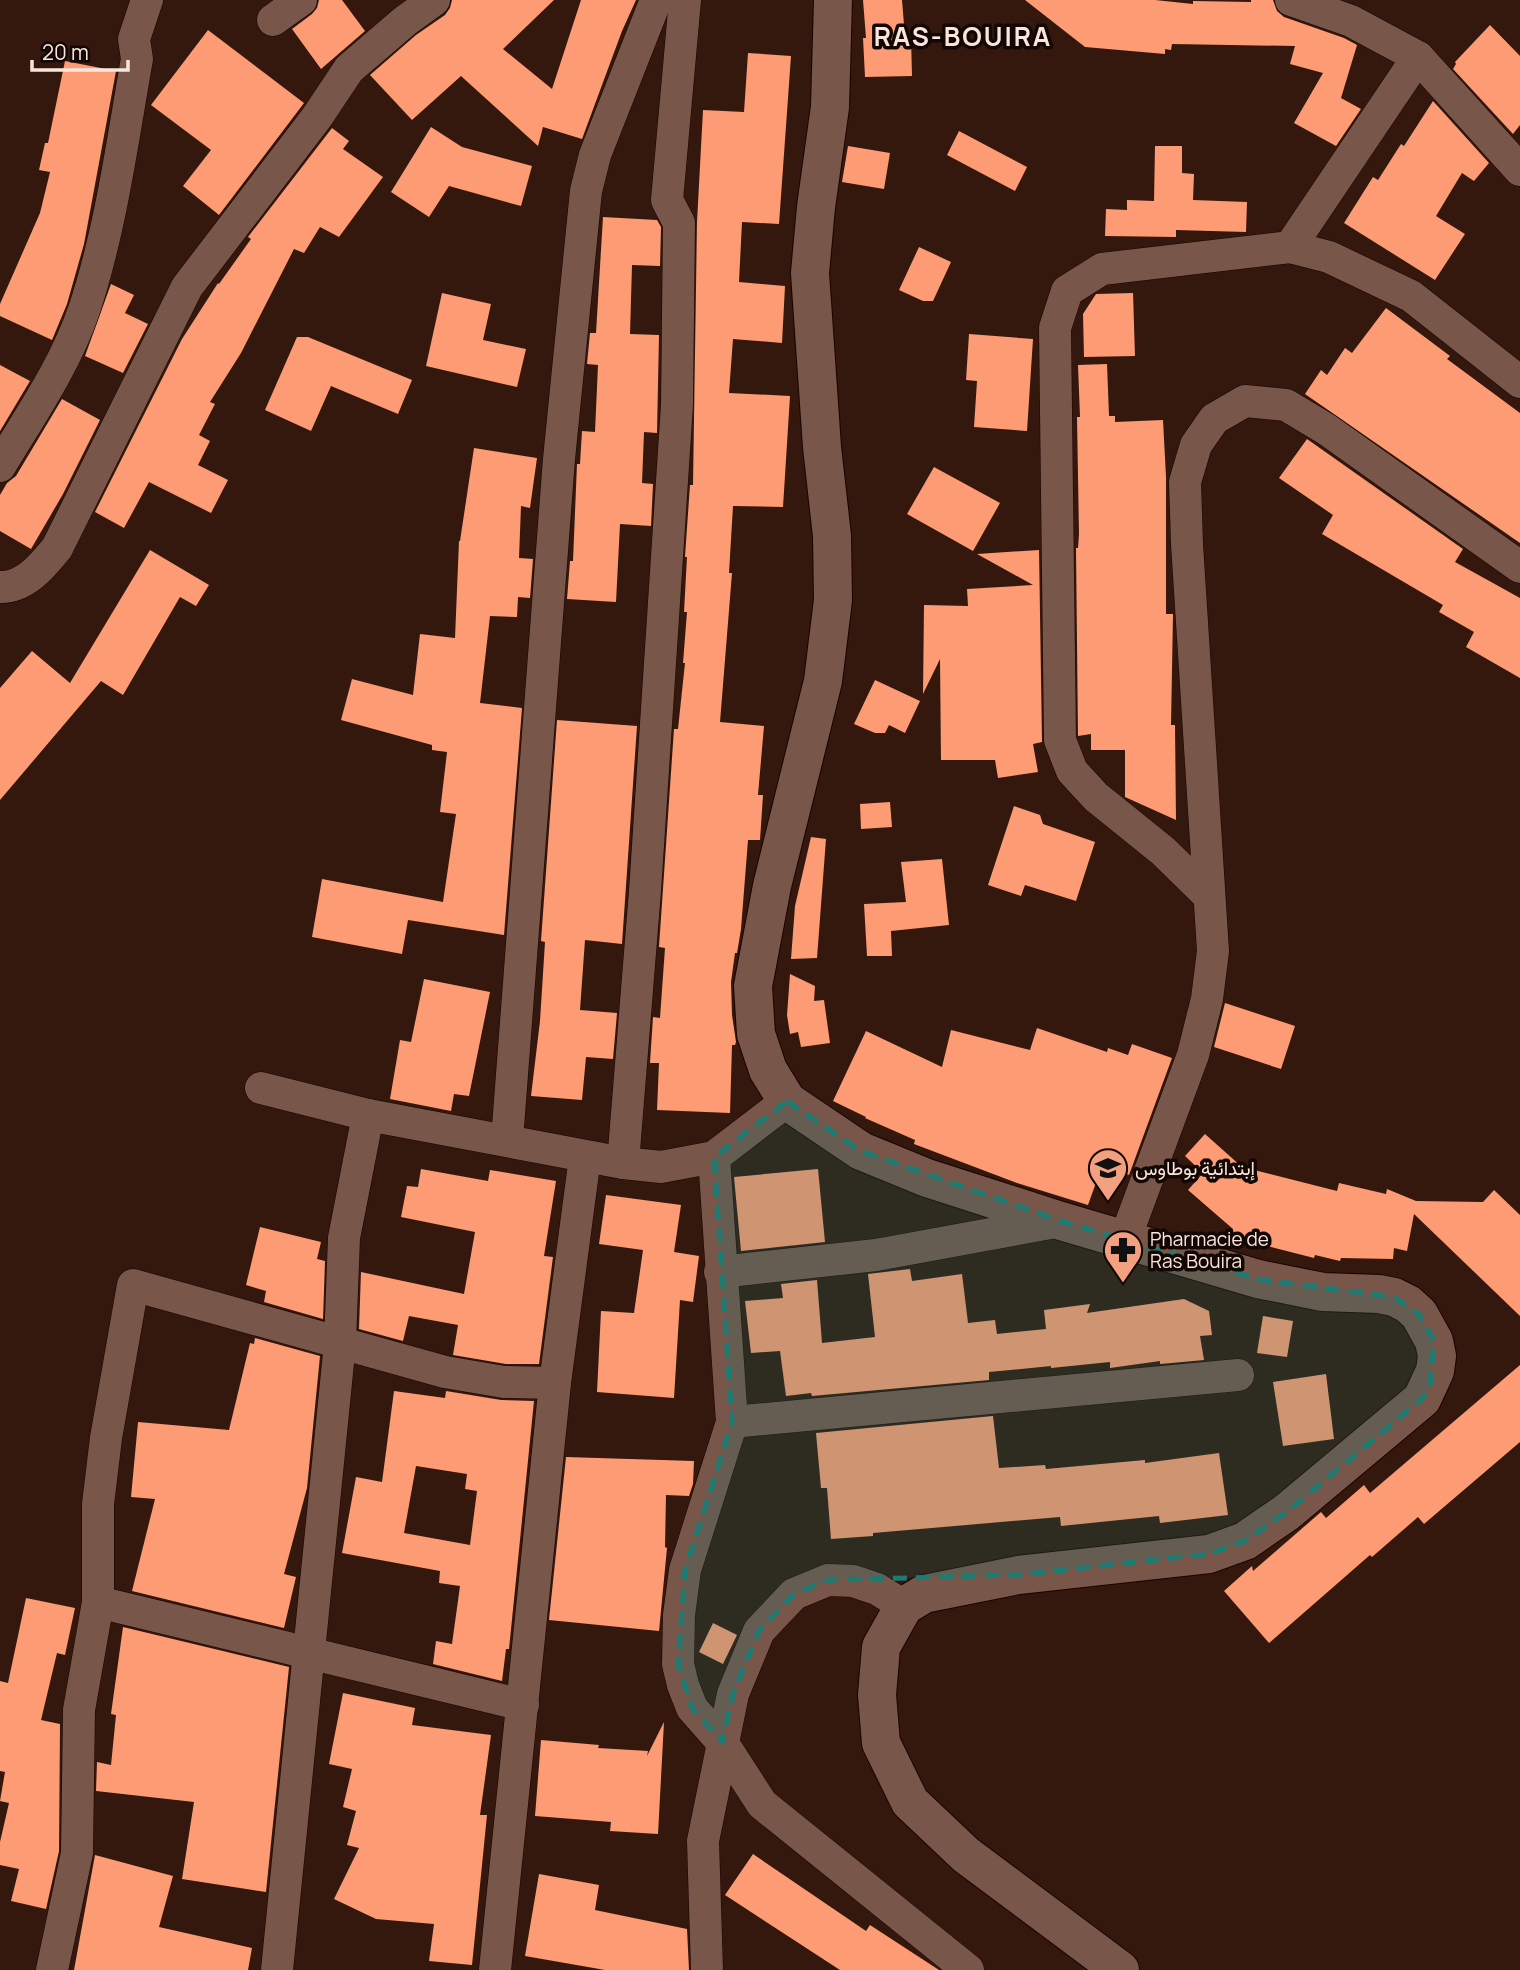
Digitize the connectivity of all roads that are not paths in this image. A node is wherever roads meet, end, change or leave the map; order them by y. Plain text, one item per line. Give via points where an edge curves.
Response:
1 (147, 0) edge
2 (301, 0) edge
3 (434, 0) edge
4 (656, 0) edge
5 (685, 0) edge
6 (833, 0) edge
7 (1291, 0) edge
8 (273, 20) dead end
9 (1418, 57) junction
10 (1520, 170) edge
11 (1290, 247) junction
12 (1520, 382) edge
13 (0, 466) edge
14 (1520, 566) edge
15 (0, 587) edge
16 (1209, 896) junction
17 (261, 1088) dead end
18 (787, 1101) junction
19 (368, 1115) junction
20 (507, 1140) junction
21 (585, 1157) junction
22 (714, 1157) junction
23 (624, 1163) junction
24 (1061, 1221) junction
25 (1125, 1239) junction
26 (720, 1272) junction
27 (340, 1343) junction
28 (1238, 1375) dead end
29 (555, 1383) junction
30 (732, 1422) junction
31 (1017, 1575) junction
32 (853, 1581) junction
33 (98, 1602) junction
34 (904, 1606) junction
35 (310, 1655) junction
36 (523, 1705) junction
37 (722, 1742) junction
38 (52, 1970) edge
39 (277, 1970) edge
40 (495, 1970) edge
41 (707, 1970) edge
42 (968, 1970) edge
43 (1120, 1970) edge

1 - 13 street via 134,39 137,59 104,243 83,313 52,379
2 - 8 street
3 - 15 street via 349,69 187,287 57,548 30,578
4 - 20 street via 600,142 586,191 559,459
5 - 23 street via 667,200 679,223 677,405
6 - 18 street via 830,107 810,273 833,600 823,681 772,886 753,986 756,1034 768,1070
7 - 9 street via 1351,21
9 - 10 street
9 - 11 street
11 - 12 street via 1329,257 1411,296
11 - 16 street via 1101,269 1067,290 1055,328 1060,740 1072,771 1096,797 1163,851
14 - 16 street via 1286,405 1245,401 1214,419 1196,445 1185,482
16 - 25 street via 1213,951 1207,999 1193,1055
17 - 19 street
18 - 22 street
18 - 24 street via 861,1151 926,1178
19 - 20 street
19 - 27 street via 344,1238
20 - 21 street
21 - 23 street
21 - 29 street
22 - 23 street via 661,1167
22 - 26 street
24 - 25 street
24 - 26 street via 876,1255
25 - 31 street via 1258,1279 1323,1292 1394,1297 1408,1304 1428,1327 1436,1349 1435,1371 1422,1399 1287,1512 1245,1541 1209,1554
26 - 30 street
27 - 29 street via 445,1372 504,1382
27 - 33 street via 133,1285 98,1504
27 - 35 street
28 - 30 street
29 - 36 street
30 - 37 street via 685,1570 679,1615 678,1664 692,1708
31 - 32 street
31 - 34 street via 924,1594
32 - 34 street
32 - 37 street via 828,1580 794,1594 759,1630 733,1694
33 - 35 street
33 - 38 street via 79,1710 77,1853
34 - 43 street via 881,1647 877,1695 881,1743 910,1802 966,1855
35 - 36 street
35 - 39 street
36 - 40 street
37 - 41 street via 703,1841
37 - 42 street via 762,1804

